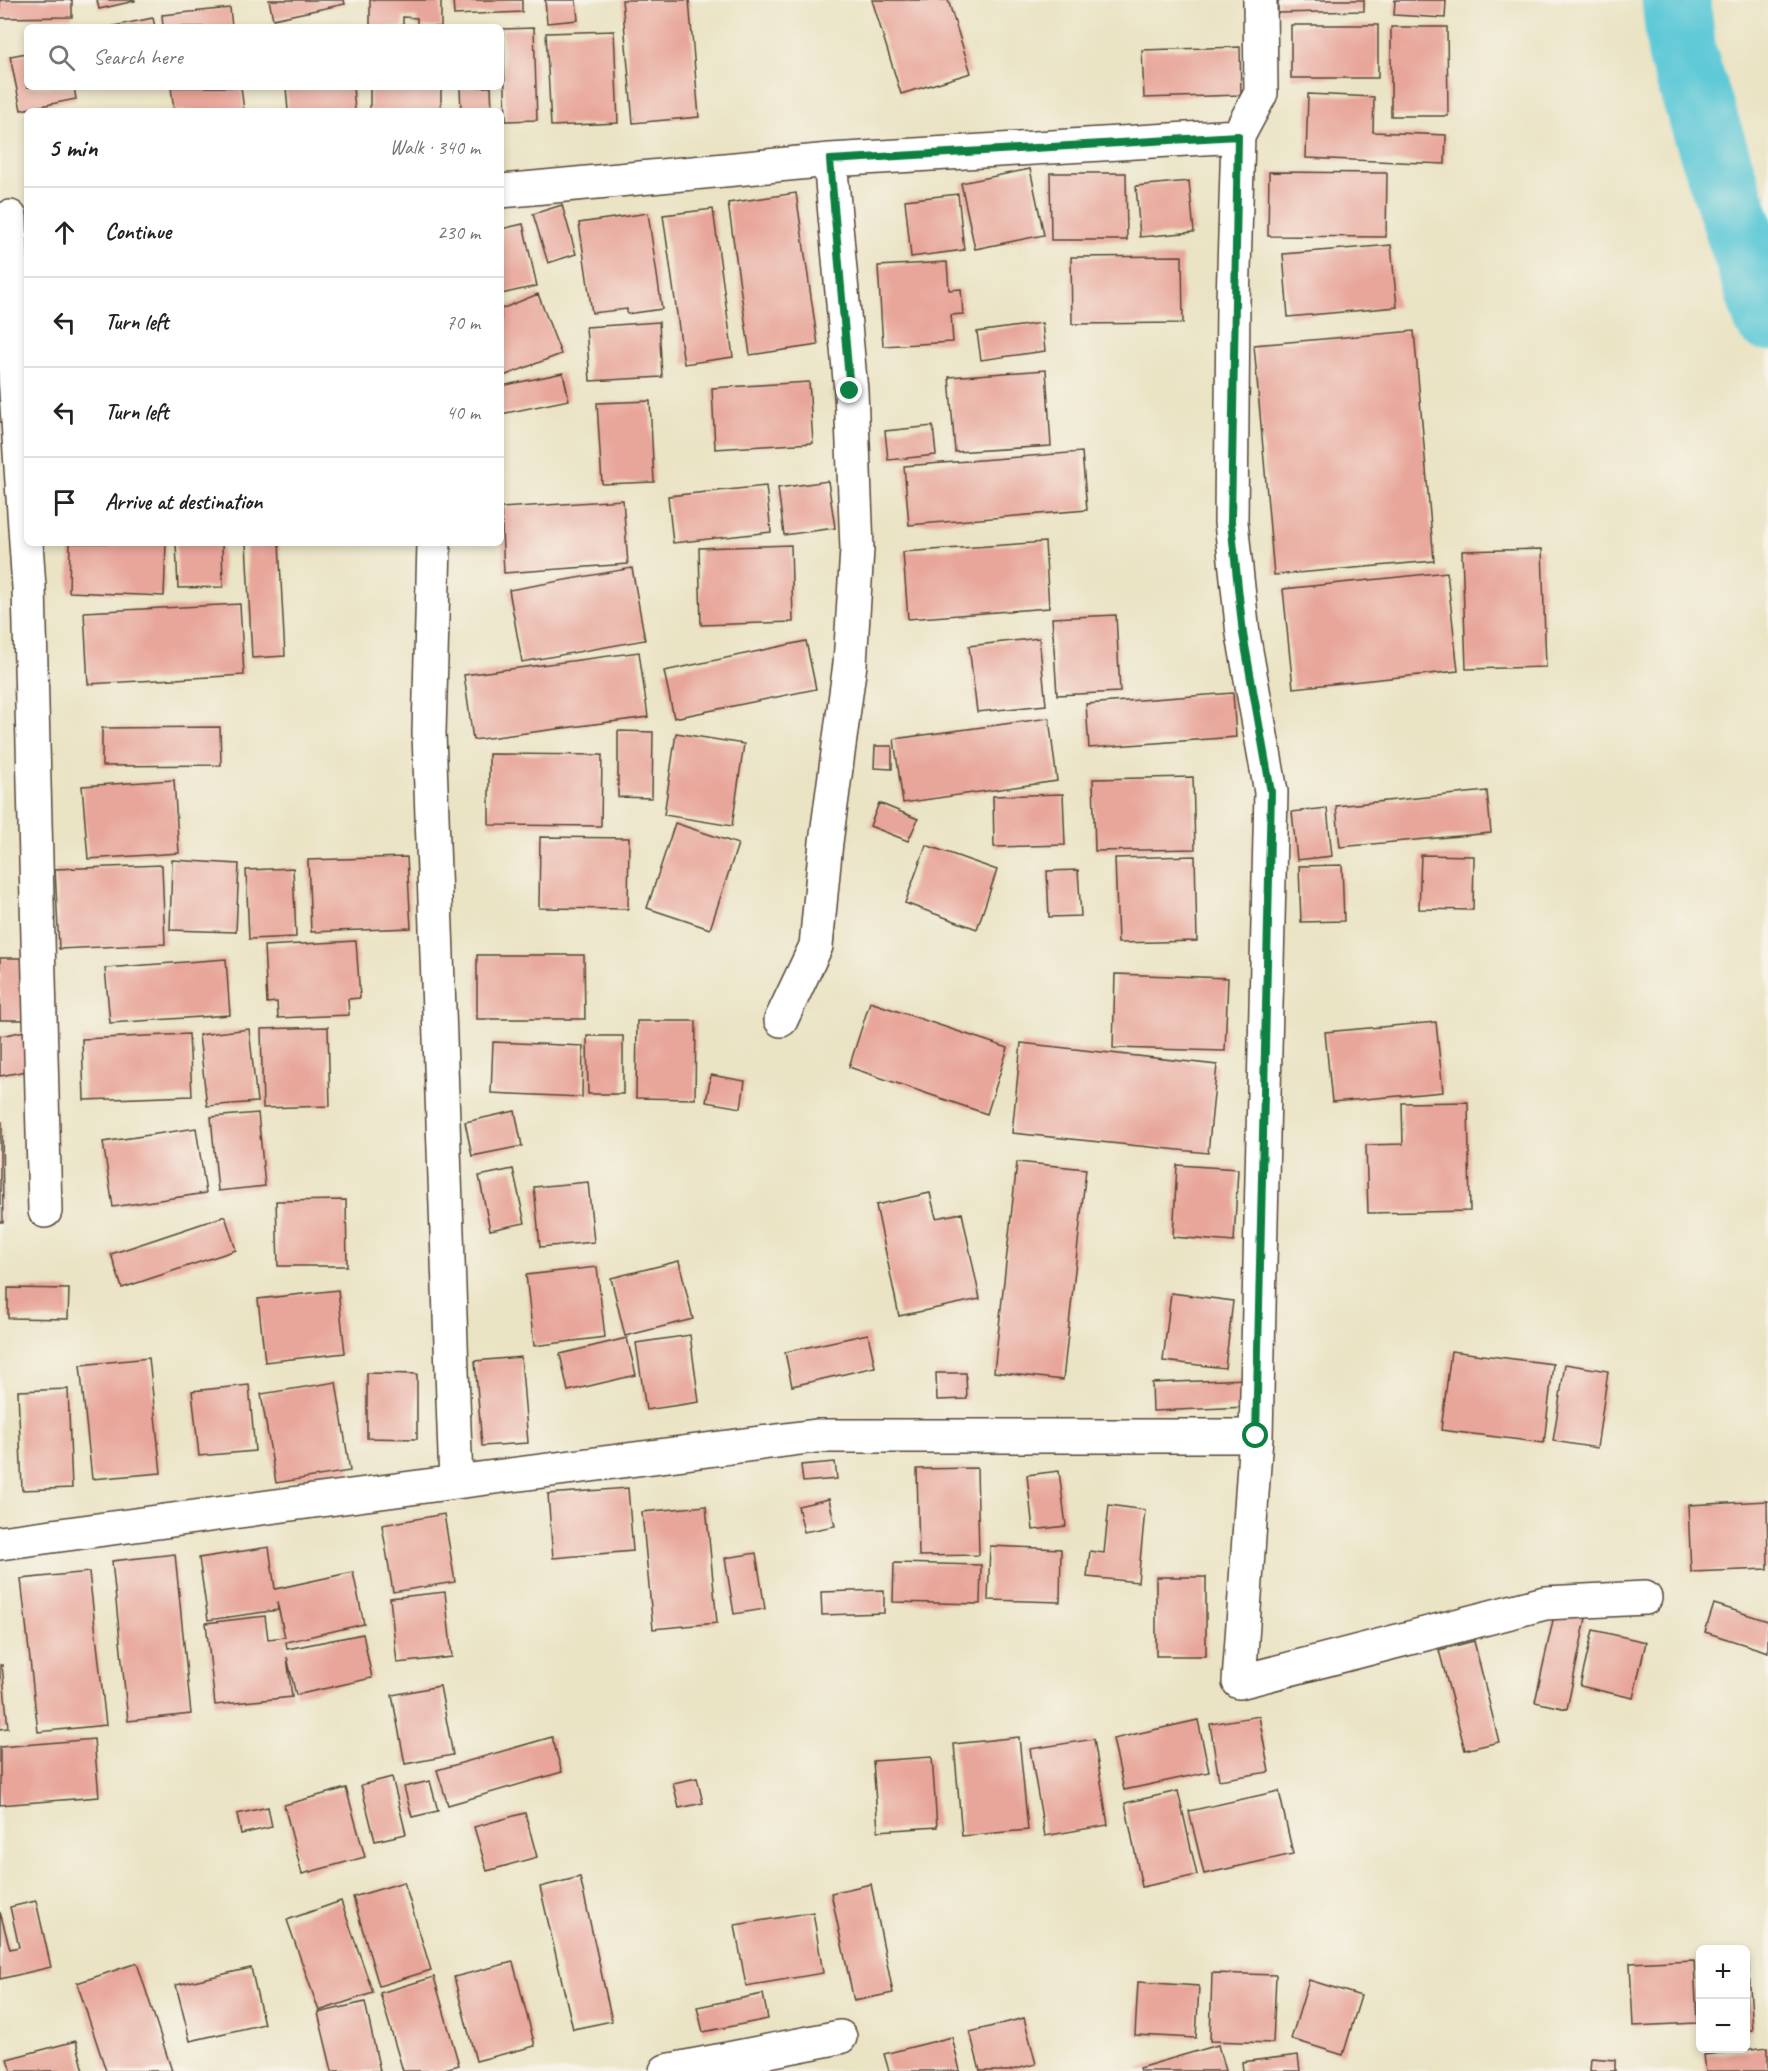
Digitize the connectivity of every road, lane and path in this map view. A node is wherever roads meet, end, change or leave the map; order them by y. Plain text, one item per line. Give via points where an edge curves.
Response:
1 (1260, 0) edge
2 (1238, 136) junction
3 (830, 160) junction
4 (504, 190) edge
5 (12, 218) edge
6 (24, 512) edge
7 (26, 546) edge
8 (434, 546) edge
9 (781, 1020) dead end
10 (45, 1211) dead end
11 (1256, 1436) junction
12 (456, 1482) junction
13 (0, 1544) edge
14 (1645, 1598) dead end
15 (840, 2037) dead end
16 (666, 2071) edge

1 - 2 street via 1260,93
2 - 3 street
2 - 11 street via 1231,522 1243,634 1271,792
3 - 4 street
3 - 9 street via 850,391 856,560 850,664 816,946
5 - 6 street via 15,376
7 - 10 street
8 - 12 street via 429,732
11 - 12 street via 816,1437
11 - 14 street via 1239,1682 1545,1603
12 - 13 street
15 - 16 street

